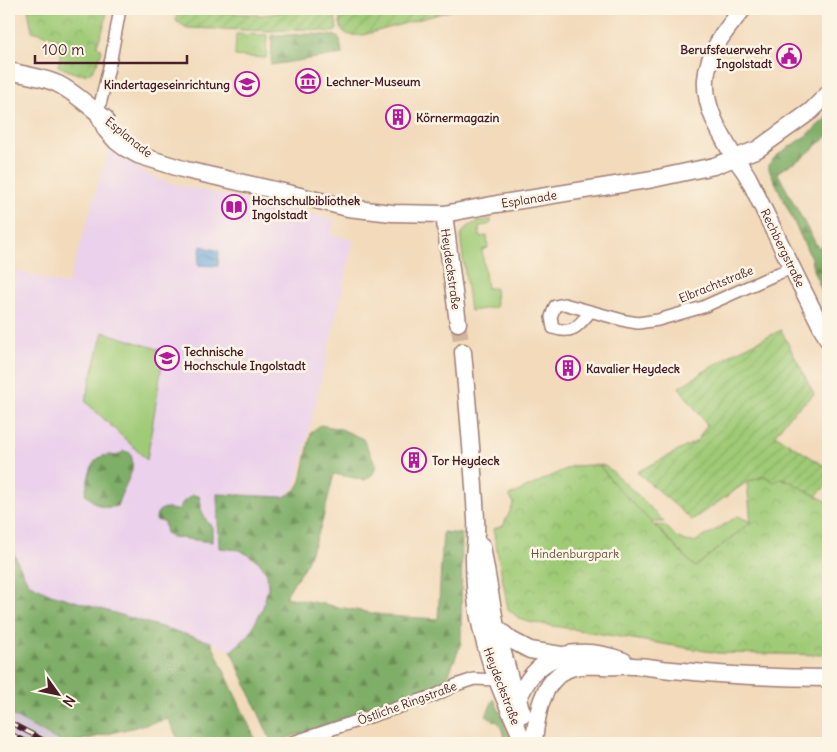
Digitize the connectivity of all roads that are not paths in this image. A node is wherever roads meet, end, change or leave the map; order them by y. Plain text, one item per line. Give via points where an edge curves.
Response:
1 (120, 9) edge
2 (743, 9) edge
3 (9, 71) edge
4 (828, 94) edge
5 (98, 113) junction
6 (735, 158) junction
7 (444, 214) junction
8 (792, 268) junction
9 (590, 312) dead end
10 (458, 323) tunnel mouth
11 (828, 340) edge
12 (462, 352) tunnel mouth
13 (477, 522) junction
14 (496, 627) junction
15 (560, 656) junction
16 (635, 666) junction
17 (828, 678) edge
18 (511, 682) junction
19 (550, 684) junction
20 (528, 739) edge
21 (290, 743) edge

1 - 5 street, Esplanade
2 - 6 street via 714,49 706,80 715,122
3 - 5 street via 57,84
4 - 6 street, Esplanade via 811,111 758,150
5 - 7 street, Esplanade via 160,162 186,170 348,208
6 - 7 street, Esplanade via 661,178
6 - 8 street, Rechbergstraße
7 - 10 street, Heydeckstraße
8 - 9 street, Elbrachtstraße via 703,307 658,320 638,323
8 - 11 street, Rechbergstraße
12 - 13 street, Heydeckstraße
13 - 14 street, Heydeckstraße
13 - 18 street, Heydeckstraße via 474,559 479,618 489,658
14 - 15 street via 530,650
14 - 18 street, Heydeckstraße
15 - 16 street via 578,652 610,656
15 - 18 street
16 - 17 street
16 - 19 street via 578,666 566,670
18 - 19 street
18 - 20 street, Heydeckstraße
18 - 20 street
18 - 21 street, Östliche Ringstraße via 474,679 436,695
19 - 20 street, Heydeckstraße

